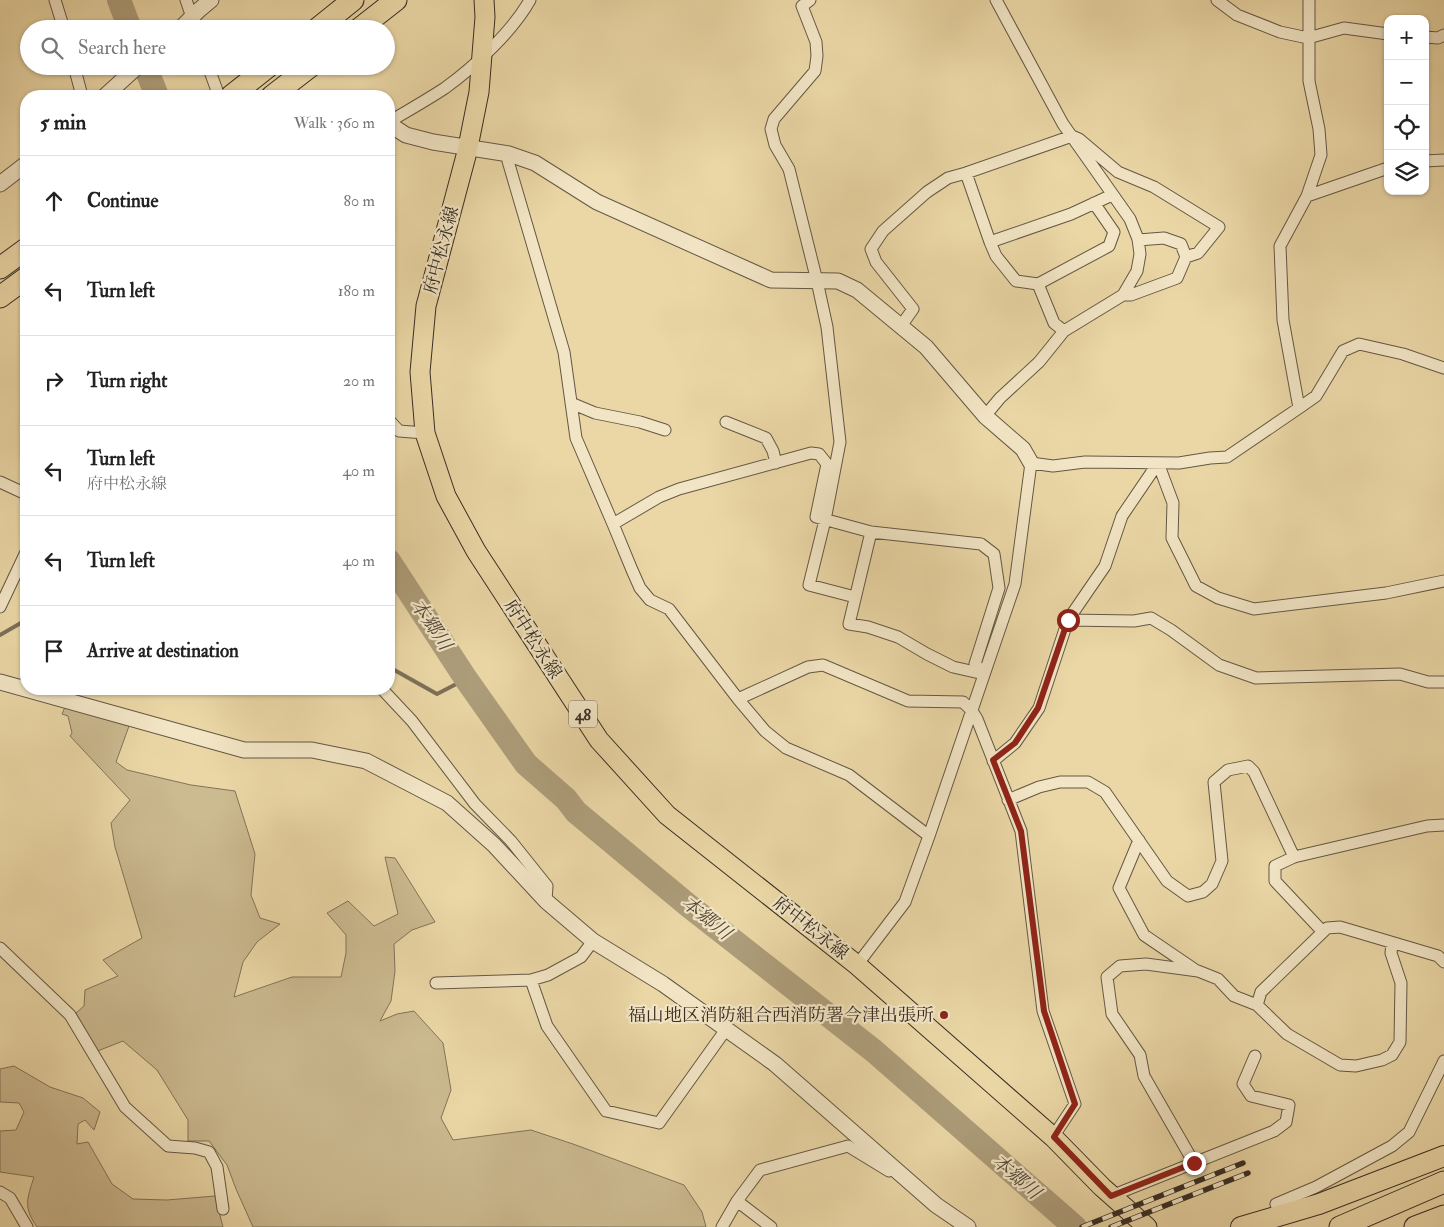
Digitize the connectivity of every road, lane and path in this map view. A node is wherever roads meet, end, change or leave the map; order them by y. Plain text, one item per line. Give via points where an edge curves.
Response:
1 (55, 0) edge
2 (186, 0) edge
3 (212, 0) edge
4 (353, 0) edge
5 (396, 0) edge
6 (484, 0) edge
7 (530, 0) edge
8 (810, 0) edge
9 (996, 0) edge
10 (1217, 0) edge
11 (1309, 0) edge
12 (61, 20) edge
13 (193, 20) edge
14 (195, 20) edge
15 (328, 20) edge
16 (370, 20) edge
17 (1384, 33) edge
18 (1444, 35) edge
19 (1429, 37) edge
20 (1308, 38) junction
21 (482, 57) junction
22 (76, 75) edge
23 (128, 75) edge
24 (215, 75) edge
25 (256, 75) edge
26 (299, 75) edge
27 (80, 90) edge
28 (112, 90) edge
29 (226, 90) edge
30 (235, 90) edge
31 (280, 90) edge
32 (395, 119) edge
33 (395, 127) edge
34 (1072, 136) junction
35 (468, 146) junction
36 (509, 154) junction
37 (1429, 161) edge
38 (1443, 161) edge
39 (20, 169) edge
40 (1384, 169) edge
41 (966, 173) junction
42 (0, 184) edge
43 (1112, 195) junction
44 (1307, 196) junction
45 (1097, 207) junction
46 (1138, 240) junction
47 (990, 242) junction
48 (20, 253) edge
49 (1186, 257) junction
50 (0, 268) edge
51 (817, 281) junction
52 (20, 282) edge
53 (1038, 284) junction
54 (1123, 295) junction
55 (0, 297) edge
56 (901, 326) junction
57 (1064, 330) junction
58 (1444, 368) edge
59 (571, 403) junction
60 (1299, 408) junction
61 (985, 416) junction
62 (726, 422) dead end
63 (395, 427) edge
64 (665, 430) dead end
65 (425, 433) junction
66 (776, 463) junction
67 (1032, 463) junction
68 (1158, 463) junction
69 (0, 482) edge
70 (20, 491) edge
71 (825, 520) junction
72 (613, 524) junction
73 (871, 532) junction
74 (20, 565) edge
75 (1444, 582) edge
76 (856, 597) junction
77 (0, 607) edge
78 (1068, 620) junction
79 (984, 674) junction
80 (0, 682) edge
81 (1444, 682) edge
82 (20, 688) edge
83 (47, 695) edge
84 (388, 695) edge
85 (738, 699) junction
86 (972, 711) junction
87 (993, 760) junction
88 (1008, 800) junction
89 (1444, 825) edge
90 (929, 836) junction
91 (1139, 840) junction
92 (1294, 857) junction
93 (546, 901) junction
94 (1323, 932) junction
95 (593, 942) junction
96 (1392, 943) junction
97 (0, 948) edge
98 (1444, 962) edge
99 (858, 965) junction
100 (1198, 971) junction
101 (531, 980) junction
102 (436, 983) dead end
103 (1257, 1004) junction
104 (727, 1028) junction
105 (1255, 1056) dead end
106 (1444, 1061) edge
107 (1054, 1137) junction
108 (1444, 1156) edge
109 (1194, 1163) junction
110 (1444, 1182) edge
111 (913, 1184) junction
112 (0, 1192) edge
113 (1111, 1196) junction
114 (737, 1201) junction
115 (223, 1209) dead end
116 (1280, 1216) junction
117 (1444, 1216) edge
118 (27, 1227) edge
119 (722, 1227) edge
120 (771, 1227) edge
121 (968, 1227) edge
122 (1147, 1227) edge
123 (1241, 1227) edge
124 (1340, 1227) edge
125 (1415, 1227) edge

1 - 12 street
2 - 13 street
3 - 14 street via 199,10
4 - 15 highway
5 - 16 highway
6 - 21 main road, 府中松永線 / 48
7 - 21 street via 511,28
8 - 51 street via 802,6 816,42 815,71 774,119 770,129 789,170
9 - 34 street
10 - 20 street via 1237,15 1280,32
11 - 20 street
17 - 20 street via 1344,28
18 - 19 street
20 - 44 street via 1309,81 1321,155
21 - 32 street via 445,88
21 - 35 main road, 府中松永線 / 48
22 - 27 street
23 - 28 street
24 - 29 street
25 - 30 highway
26 - 31 highway
33 - 35 street via 406,135 433,142
34 - 41 street
34 - 43 street
34 - 49 street via 1118,172 1154,187 1219,227 1198,254
35 - 36 street
35 - 65 main road, 府中松永線 / 48 via 426,306 420,372
36 - 51 street via 535,163 597,202 770,280
36 - 59 street via 508,161 564,352
37 - 38 street
39 - 42 street
40 - 44 street
41 - 47 street
41 - 56 street via 948,178 927,192 883,231 871,249 876,262 913,309
43 - 45 street
43 - 46 street via 1130,219
44 - 60 street via 1280,246 1283,320
45 - 47 street
45 - 53 street via 1114,232 1109,246
46 - 49 street via 1164,238 1181,244
46 - 54 street via 1137,271
47 - 53 street via 996,256 1016,281
48 - 50 highway
49 - 54 street via 1178,278
51 - 56 street via 838,281 857,290
51 - 71 street via 827,326 840,442
52 - 55 highway
53 - 57 street via 1054,323
54 - 57 street
56 - 61 street via 926,347
57 - 61 street via 1039,362
58 - 60 street via 1359,344 1343,351 1316,396
59 - 64 street via 595,413
59 - 72 street via 576,438
60 - 68 street via 1227,457
61 - 67 street via 1023,449
62 - 66 street via 766,438
63 - 65 street via 399,432
65 - 99 main road, 府中松永線 / 48 via 446,496 476,551 600,740 667,815
66 - 71 street via 811,453 820,454 827,464 816,517
66 - 72 street via 679,488
67 - 68 street via 1052,466 1085,462
67 - 79 street via 1015,584
68 - 75 street via 1173,502 1172,538 1196,586 1218,598 1254,609 1386,593
68 - 78 street via 1122,516 1105,566
69 - 70 street
71 - 73 street
71 - 76 street via 809,584
72 - 85 street via 640,588 650,600 669,609
73 - 76 street
73 - 79 street via 981,544 994,554 999,588 975,664
74 - 77 street
76 - 79 street via 849,624 898,637 953,666
78 - 81 street via 1134,621 1151,618 1219,665 1256,678 1400,674 1428,682
78 - 87 street via 1038,708 1015,743
79 - 86 street
80 - 82 street
83 - 93 street via 244,750 312,750 366,762 447,803 494,845
84 - 93 street via 412,721 475,804 511,841 547,886
85 - 86 street via 808,667 823,665 908,701 963,702
85 - 90 street via 765,731 786,748 849,775
86 - 87 street
86 - 90 street
87 - 88 street
88 - 91 street via 1060,782 1088,782 1105,792
88 - 107 street via 1021,831 1044,1011 1075,1104
89 - 92 street via 1427,826
90 - 99 street via 904,902
91 - 92 street via 1167,881 1188,896 1203,892 1212,884 1222,861 1214,782 1228,770 1248,766 1254,772
91 - 100 street via 1119,888 1144,935
92 - 94 street via 1275,866 1275,881
93 - 95 street
94 - 96 street via 1327,928 1340,927
94 - 103 street via 1261,992
95 - 101 street via 581,957 548,975
95 - 104 street
96 - 98 street via 1438,956
96 - 103 street via 1391,953 1401,983 1400,1042 1392,1055 1382,1060 1356,1066 1340,1065 1288,1034
97 - 115 street via 70,1015 125,1107 168,1146 209,1152 216,1167
99 - 107 main road, 府中松永線 / 48
100 - 103 street via 1218,979 1234,996
100 - 109 street via 1146,964 1120,966 1107,977 1112,1014 1140,1055 1144,1076
101 - 102 street
101 - 104 street via 547,1026 606,1111 659,1123
104 - 111 street via 775,1064
105 - 109 street via 1243,1084 1252,1096 1289,1106 1286,1122 1274,1131
106 - 116 street via 1409,1132 1392,1146 1276,1204
107 - 113 main road, 府中松永線 / 48
108 - 116 highway
109 - 113 street
110 - 124 highway
111 - 114 street via 848,1146 760,1170
111 - 121 street
112 - 118 street via 10,1198
113 - 122 main road, 府中松永線 / 48
114 - 119 street
114 - 120 street
116 - 123 highway
117 - 125 highway

